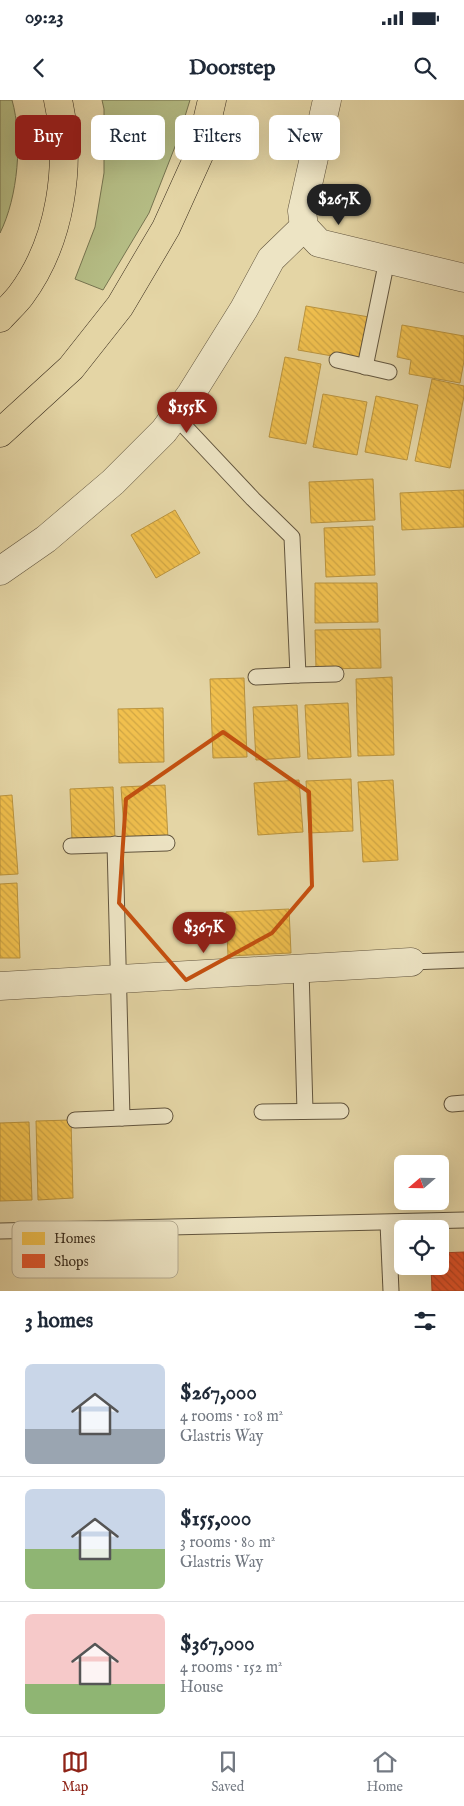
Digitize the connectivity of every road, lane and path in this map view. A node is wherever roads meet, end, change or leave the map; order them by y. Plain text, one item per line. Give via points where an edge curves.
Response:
1 (58, 100) edge
2 (212, 100) edge
3 (327, 100) edge
4 (304, 227) junction
5 (387, 260) junction
6 (464, 278) edge
7 (0, 318) edge
8 (337, 360) dead end
9 (366, 366) junction
10 (389, 372) dead end
11 (175, 416) junction
12 (0, 433) edge
13 (0, 571) edge
14 (336, 674) dead end
15 (298, 675) junction
16 (256, 677) dead end
17 (115, 844) junction
18 (167, 844) dead end
19 (71, 846) dead end
20 (464, 960) edge
21 (411, 962) joint
22 (301, 969) junction
23 (118, 980) junction
24 (0, 986) edge
25 (305, 1111) junction
26 (341, 1111) dead end
27 (262, 1112) dead end
28 (165, 1116) dead end
29 (122, 1118) junction
30 (75, 1120) dead end
31 (464, 1220) edge
32 (388, 1222) junction
33 (178, 1227) edge
34 (391, 1291) edge

1 - 7 highway via 65,164 57,214 44,253 21,295
2 - 12 highway via 195,164 166,228 120,306 71,368
3 - 4 street via 302,211
4 - 5 street via 319,243
4 - 11 street via 271,259 244,309
5 - 6 street
5 - 9 lane
8 - 9 lane
9 - 10 lane
11 - 13 street via 113,482 46,539
11 - 15 lane via 292,537
14 - 15 lane
15 - 16 lane
17 - 18 lane
17 - 19 lane
17 - 23 lane
20 - 21 lane
21 - 22 street
22 - 23 street
22 - 25 lane
23 - 24 street
23 - 29 lane
25 - 26 lane
25 - 27 lane
28 - 29 lane
29 - 30 lane
31 - 32 lane
32 - 33 lane
32 - 34 lane

